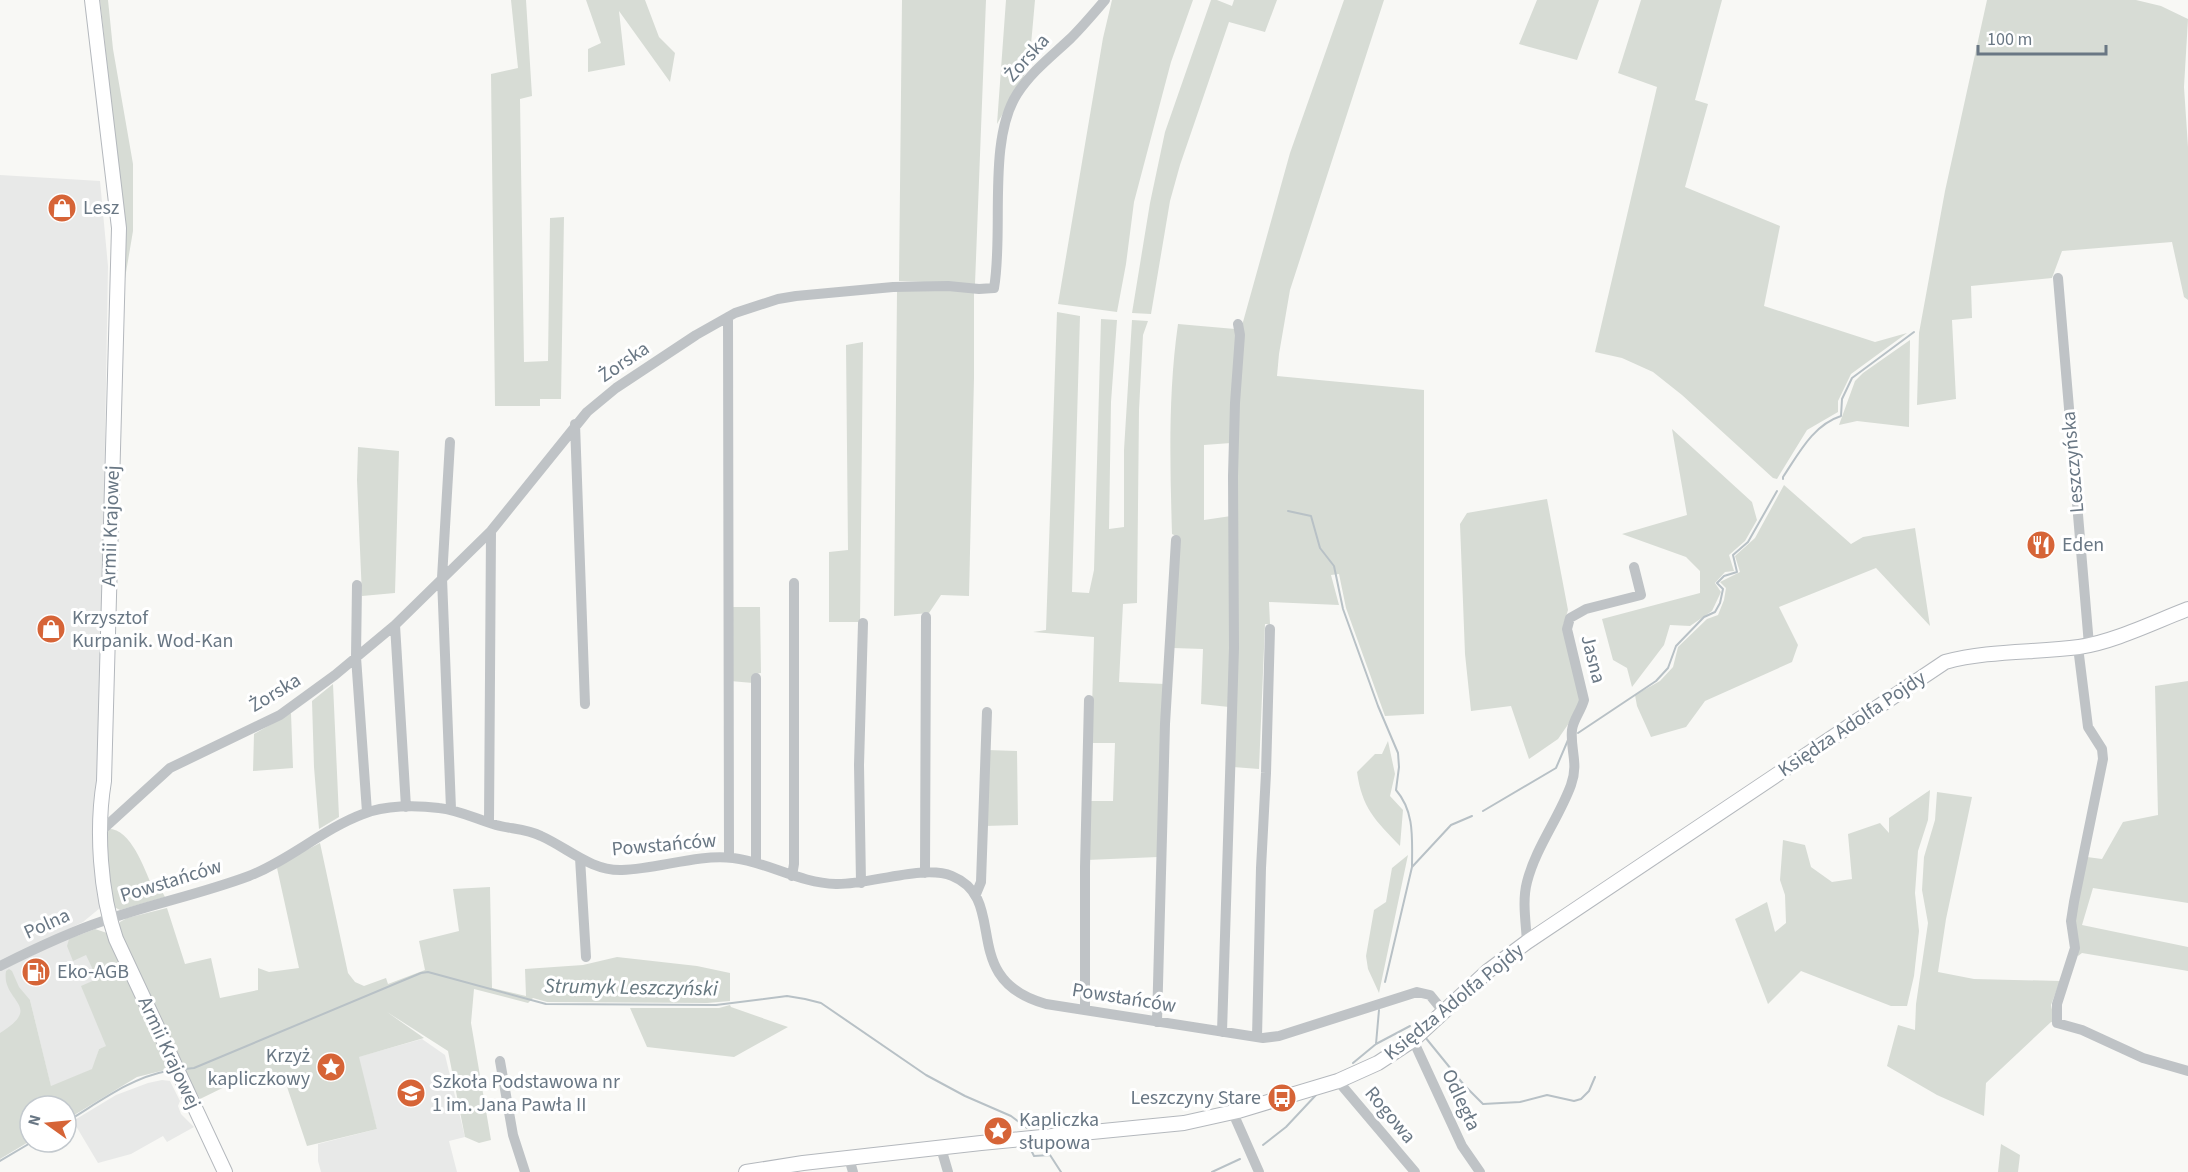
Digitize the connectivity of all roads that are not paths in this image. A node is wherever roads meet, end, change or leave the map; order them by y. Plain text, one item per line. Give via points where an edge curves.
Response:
1 (92, 0) edge
2 (1105, 0) edge
3 (2058, 278) dead end
4 (728, 317) junction
5 (1238, 324) dead end
6 (575, 424) junction
7 (450, 442) dead end
8 (491, 531) junction
9 (1176, 540) dead end
10 (1634, 567) dead end
11 (442, 578) junction
12 (794, 583) dead end
13 (357, 585) dead end
14 (2188, 609) edge
15 (926, 617) dead end
16 (863, 623) dead end
17 (395, 625) junction
18 (1270, 629) dead end
19 (2084, 646) junction
20 (356, 657) junction
21 (756, 678) dead end
22 (1089, 700) dead end
23 (585, 704) dead end
24 (987, 712) dead end
25 (406, 807) junction
26 (451, 809) junction
27 (367, 812) junction
28 (489, 822) junction
29 (102, 830) junction
30 (580, 858) junction
31 (729, 858) junction
32 (756, 863) junction
33 (926, 873) junction
34 (792, 876) junction
35 (861, 883) junction
36 (976, 894) junction
37 (109, 919) junction
38 (1527, 942) junction
39 (586, 957) dead end
40 (0, 966) edge
41 (1086, 1010) junction
42 (1443, 1011) junction
43 (1157, 1022) junction
44 (1222, 1032) junction
45 (1257, 1037) junction
46 (1413, 1040) junction
47 (500, 1061) dead end
48 (2188, 1071) edge
49 (1338, 1082) junction
50 (1233, 1113) junction
51 (941, 1148) junction
52 (849, 1158) junction
53 (225, 1172) edge
54 (525, 1172) edge
55 (746, 1172) edge
56 (853, 1172) edge
57 (948, 1172) edge
58 (1259, 1172) edge
59 (1415, 1172) edge
60 (1480, 1172) edge

1 - 29 street, Armii Krajowej via 118,228
2 - 4 street, Żorska via 1038,67 1011,105 1002,148 994,288 866,288 778,299
3 - 19 street, Leszczyńska
4 - 6 street, Żorska via 616,388
4 - 31 street
5 - 44 street via 1234,403 1234,648
6 - 8 street, Żorska
6 - 23 street
7 - 11 street
8 - 11 street, Żorska
8 - 28 street
9 - 43 street via 1164,735
10 - 38 street, Jasna via 1641,595 1586,609 1570,618 1567,629 1584,700 1572,726 1572,783 1527,883
11 - 17 street, Żorska
11 - 26 street
12 - 34 street
13 - 20 street
14 - 19 street
15 - 33 street
16 - 35 street
17 - 20 street, Żorska
17 - 25 street
18 - 45 street
19 - 38 street, Księdza Adolfa Pojdy via 1945,662
19 - 48 street, Leszczyńska via 2088,726 2102,749 2103,759 2073,902 2075,948 2057,1004 2057,1023
20 - 27 street
20 - 29 street, Żorska via 280,715 170,768
21 - 32 street
22 - 41 street
24 - 36 street via 981,882
25 - 26 street, Powstańców
25 - 27 street, Powstańców
26 - 28 street, Powstańców
27 - 37 street, Powstańców via 250,875
28 - 30 street, Powstańców via 537,834
29 - 37 street, Armii Krajowej via 102,880
30 - 31 street, Powstańców via 603,868 621,870
30 - 39 street
31 - 32 street, Powstańców
32 - 34 street, Powstańców
33 - 35 street, Powstańców
33 - 36 street, Powstańców via 955,878
34 - 35 street, Powstańców via 823,884
36 - 41 street, Powstańców via 990,958 998,973 1021,994 1036,1001
37 - 40 street, Polna
37 - 53 street, Armii Krajowej
38 - 42 street, Księdza Adolfa Pojdy
41 - 43 street, Powstańców
42 - 45 street, Powstańców via 1430,995 1417,992 1279,1036
42 - 46 street, Księdza Adolfa Pojdy
43 - 44 street, Powstańców
44 - 45 street, Powstańców
46 - 49 street, Księdza Adolfa Pojdy
46 - 60 street, Odległa via 1462,1146
47 - 54 street via 513,1135
49 - 50 street, Księdza Adolfa Pojdy
49 - 59 street, Rogowa
50 - 51 street, Księdza Adolfa Pojdy via 1184,1124
50 - 58 street
51 - 52 street, Księdza Adolfa Pojdy
51 - 57 street
52 - 55 street, Księdza Adolfa Pojdy
52 - 56 street

